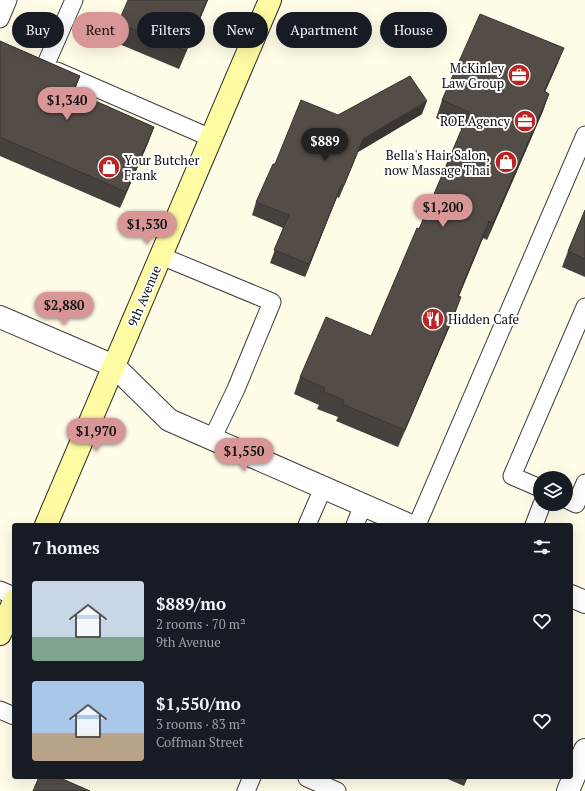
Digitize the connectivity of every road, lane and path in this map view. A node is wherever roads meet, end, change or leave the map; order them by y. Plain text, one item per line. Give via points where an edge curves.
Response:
1 (8, 0) edge
2 (74, 0) edge
3 (270, 0) edge
4 (0, 19) edge
5 (585, 135) edge
6 (211, 138) junction
7 (161, 256) junction
8 (585, 307) edge
9 (0, 317) edge
10 (114, 366) junction
11 (212, 439) junction
12 (585, 483) edge
13 (533, 485) edge
14 (323, 488) junction
15 (573, 502) edge
16 (539, 511) edge
17 (359, 515) edge
18 (47, 523) edge
19 (308, 523) edge
20 (399, 523) edge
21 (418, 523) edge
22 (535, 523) edge
23 (0, 590) edge
24 (12, 595) edge
25 (573, 597) edge
26 (585, 602) edge
27 (12, 606) edge
28 (0, 634) edge
29 (0, 710) edge
30 (12, 715) edge
31 (585, 750) edge
32 (251, 779) edge
33 (309, 779) edge
34 (573, 779) edge
35 (573, 779) edge
36 (246, 791) edge
37 (337, 791) edge
38 (568, 791) edge

1 - 4 lane
2 - 6 lane via 39,63
3 - 6 main road, 9th Avenue
5 - 21 lane
6 - 7 main road, 9th Avenue
7 - 10 main road, 9th Avenue
7 - 11 lane via 272,302
8 - 13 lane via 512,476
9 - 10 street
10 - 11 street via 168,420
10 - 18 main road, 9th Avenue
11 - 14 street
12 - 15 lane via 576,504
14 - 17 street
14 - 19 lane
16 - 22 lane
17 - 20 street
23 - 24 lane
25 - 26 street
27 - 28 main road
29 - 30 lane
31 - 34 street
32 - 36 lane
33 - 37 lane
35 - 38 street

